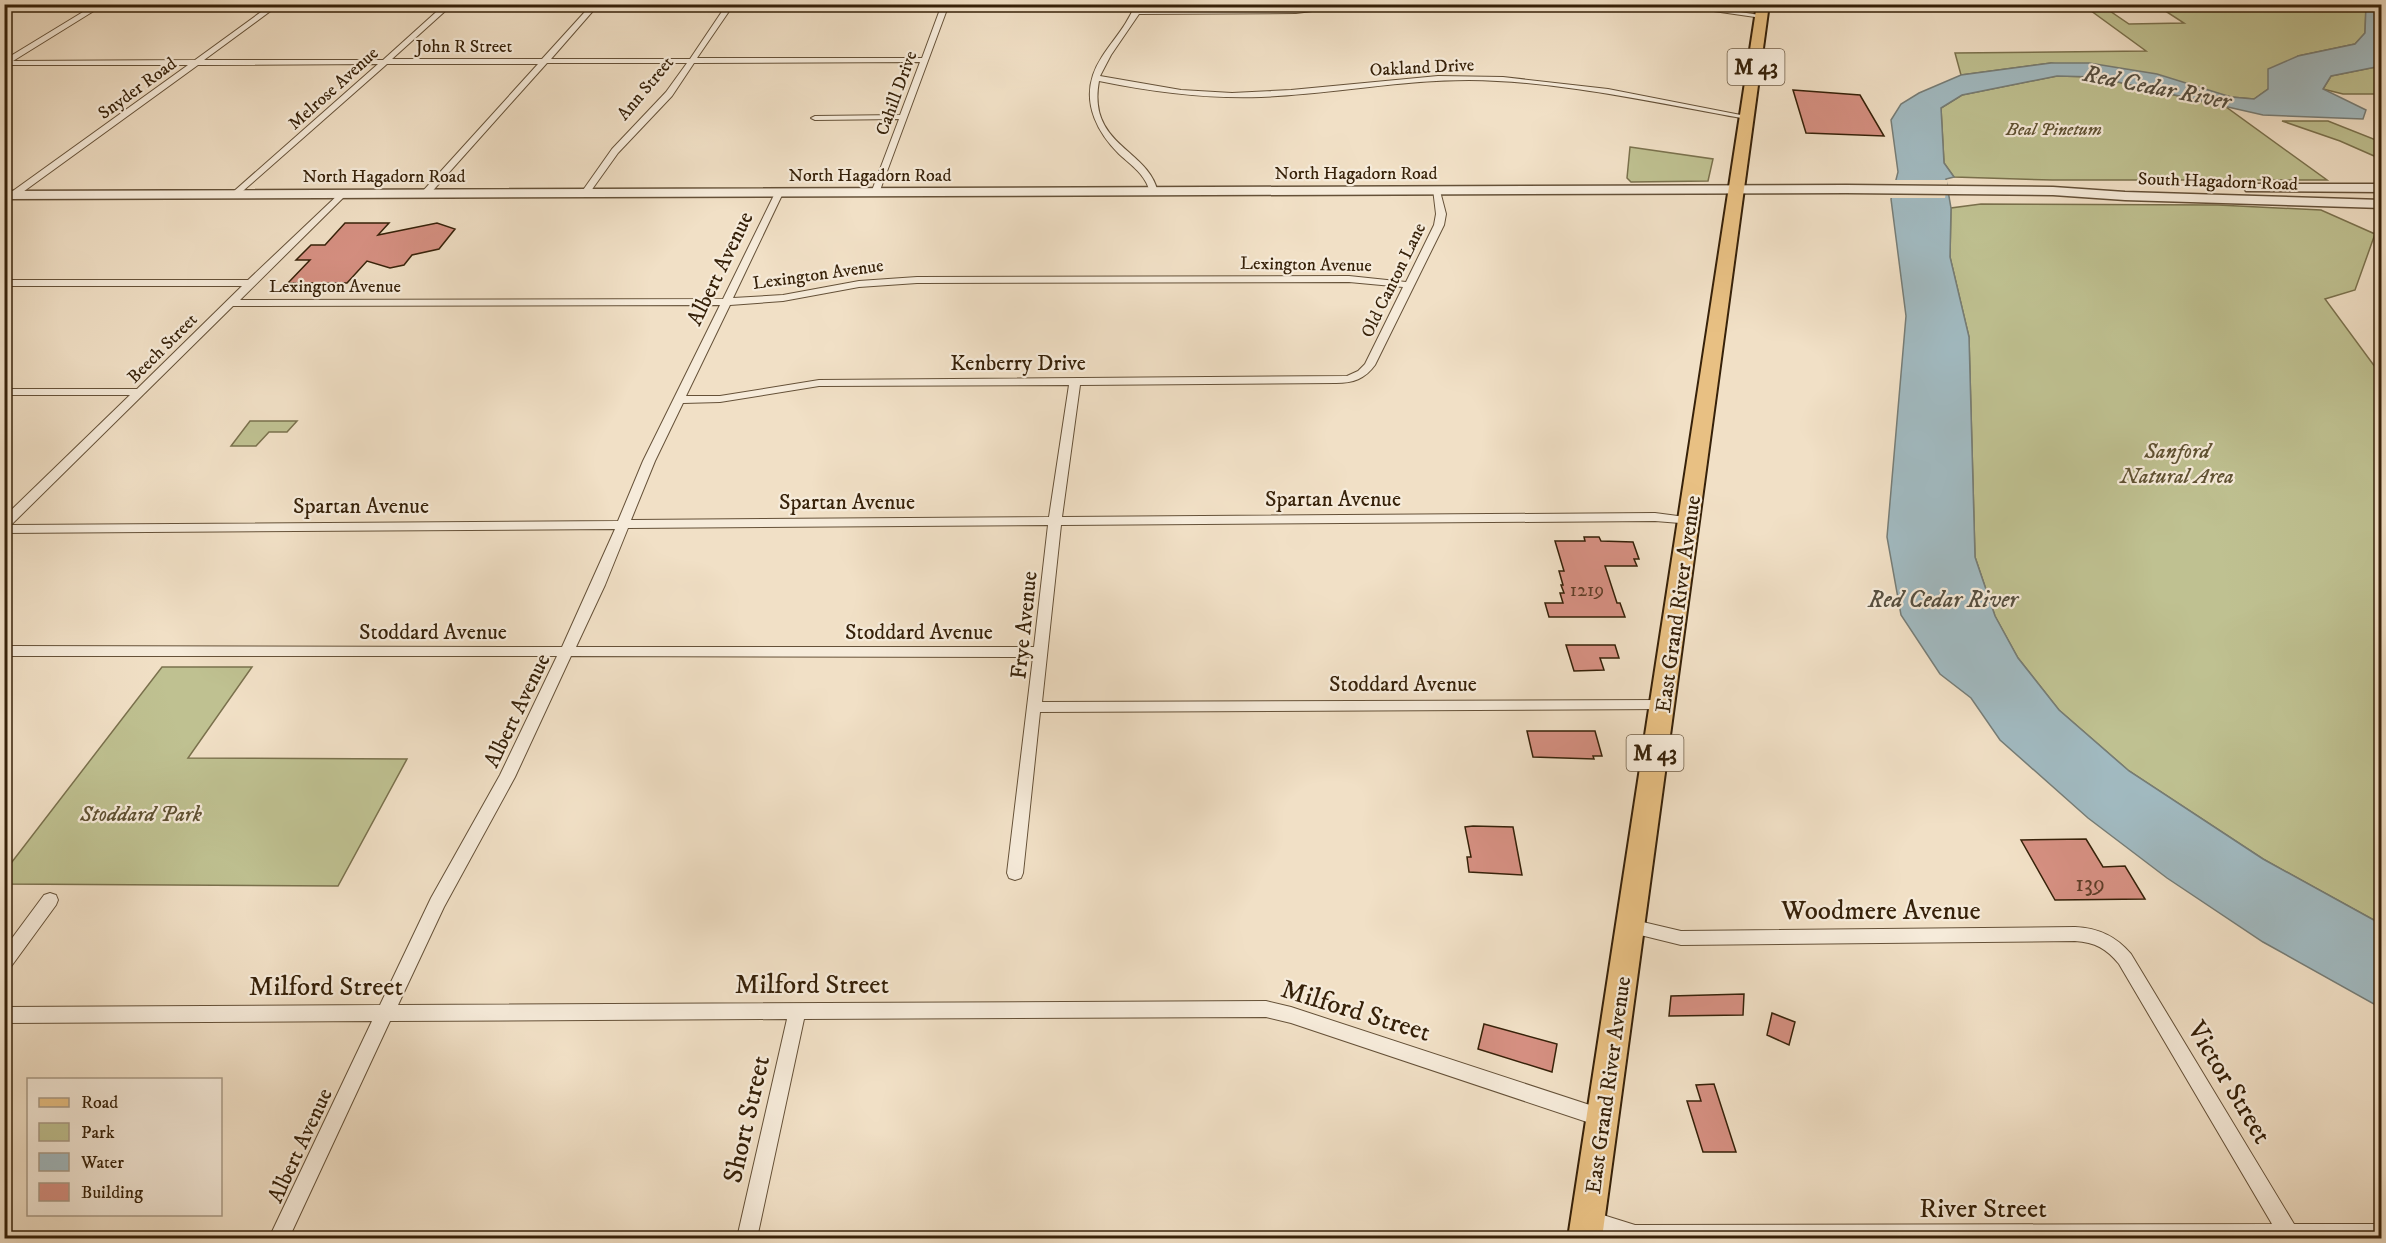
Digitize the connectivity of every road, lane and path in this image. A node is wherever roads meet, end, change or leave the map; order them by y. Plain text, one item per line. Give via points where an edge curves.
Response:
1 (102, 4) edge
2 (277, 4) edge
3 (450, 4) edge
4 (596, 4) edge
5 (731, 4) edge
6 (945, 4) edge
7 (1365, 4) edge
8 (1668, 4) edge
9 (1138, 8) edge
10 (1763, 10) edge
11 (693, 60) junction
12 (924, 60) junction
13 (386, 61) junction
14 (545, 61) junction
15 (198, 62) junction
16 (5, 63) edge
17 (1096, 78) junction
18 (903, 117) junction
19 (1747, 117) junction
20 (815, 118) dead end
21 (2382, 188) edge
22 (1736, 189) junction
23 (1436, 191) junction
24 (2053, 191) junction
25 (1154, 192) junction
26 (585, 193) junction
27 (779, 193) junction
28 (875, 193) junction
29 (236, 194) junction
30 (342, 194) junction
31 (425, 194) junction
32 (9, 195) edge
33 (2382, 204) edge
34 (4, 283) edge
35 (252, 283) junction
36 (1408, 285) junction
37 (726, 302) junction
38 (232, 303) junction
39 (1358, 377) joint
40 (1075, 382) junction
41 (4, 392) edge
42 (142, 392) junction
43 (679, 400) junction
44 (1055, 520) junction
45 (1689, 521) junction
46 (622, 524) junction
47 (4, 527) edge
48 (4, 651) edge
49 (567, 652) junction
50 (1041, 652) junction
51 (1662, 705) junction
52 (1035, 706) junction
53 (1015, 873) dead end
54 (50, 900) dead end
55 (1630, 926) junction
56 (2125, 959) joint
57 (4, 963) edge
58 (797, 1012) junction
59 (384, 1013) junction
60 (4, 1015) edge
61 (1602, 1118) junction
62 (1586, 1230) edge
63 (2289, 1234) junction
64 (2382, 1234) edge
65 (279, 1239) edge
66 (747, 1239) edge

1 - 16 street
2 - 15 street, Snyder Road
3 - 13 street, Melrose Avenue
4 - 14 street
5 - 11 street, Ann Street
6 - 12 street, Cahill Drive
7 - 9 street via 1278,11
8 - 10 street
9 - 17 street via 1105,56
10 - 19 main road, East Grand River Avenue / M 43
11 - 12 street, John R Street
11 - 14 street, John R Street
11 - 26 street, Ann Street via 658,108 615,151
12 - 18 street, Cahill Drive
13 - 14 street, John R Street
13 - 15 street, John R Street
13 - 29 street, Melrose Avenue
14 - 31 street
15 - 16 street, John R Street
15 - 32 street, Snyder Road
17 - 19 street, Oakland Drive via 1168,91 1231,95 1423,80 1510,79 1592,89
17 - 25 street via 1095,110 1102,130 1119,151 1148,175
18 - 20 street
18 - 28 street, Cahill Drive
19 - 22 main road, East Grand River Avenue / M 43
21 - 24 street, South Hagadorn Road
22 - 23 street, North Hagadorn Road
22 - 24 street, South Hagadorn Road
22 - 45 main road, East Grand River Avenue / M 43
23 - 25 street, North Hagadorn Road
23 - 36 street, Old Canton Lane via 1442,214 1439,225
24 - 33 street, South Hagadorn Road
25 - 28 street, North Hagadorn Road
26 - 27 street, North Hagadorn Road
26 - 31 street, North Hagadorn Road
27 - 28 street, North Hagadorn Road
27 - 37 street, Albert Avenue
29 - 30 street, North Hagadorn Road
29 - 32 street, North Hagadorn Road
30 - 31 street, North Hagadorn Road
30 - 35 street, Beech Street
34 - 35 street, Lexington Avenue
35 - 38 street, Beech Street
36 - 37 street, Lexington Avenue via 1338,279 917,280
36 - 39 street, Old Canton Lane via 1370,365
37 - 38 street, Lexington Avenue
37 - 43 street, Albert Avenue
38 - 42 street, Beech Street
39 - 40 street, Kenberry Drive
40 - 43 street, Kenberry Drive via 819,382 731,397
40 - 44 street, Frye Avenue
41 - 42 street
42 - 47 street, Beech Street
43 - 46 street, Albert Avenue
44 - 45 street, Spartan Avenue via 1655,517
44 - 46 street, Spartan Avenue
44 - 50 street, Frye Avenue
45 - 51 main road, East Grand River Avenue / M 43
46 - 47 street, Spartan Avenue
46 - 49 street, Albert Avenue
48 - 49 street, Stoddard Avenue
49 - 50 street, Stoddard Avenue
49 - 59 street, Albert Avenue via 507,777 437,903
50 - 52 street, Frye Avenue
51 - 52 street, Stoddard Avenue
51 - 55 main road, East Grand River Avenue / M 43
52 - 53 street, Frye Avenue
54 - 57 street
55 - 56 street, Woodmere Avenue via 1681,938 2090,934 2106,940
55 - 61 main road, East Grand River Avenue / M 43
56 - 63 street, Victor Street
58 - 59 street, Milford Street
58 - 61 street, Milford Street via 1266,1009
58 - 66 street, Short Street
59 - 60 street, Milford Street
59 - 65 street, Albert Avenue
61 - 62 main road, East Grand River Avenue / M 43
62 - 63 street, River Street via 1635,1235
63 - 64 street, River Street

